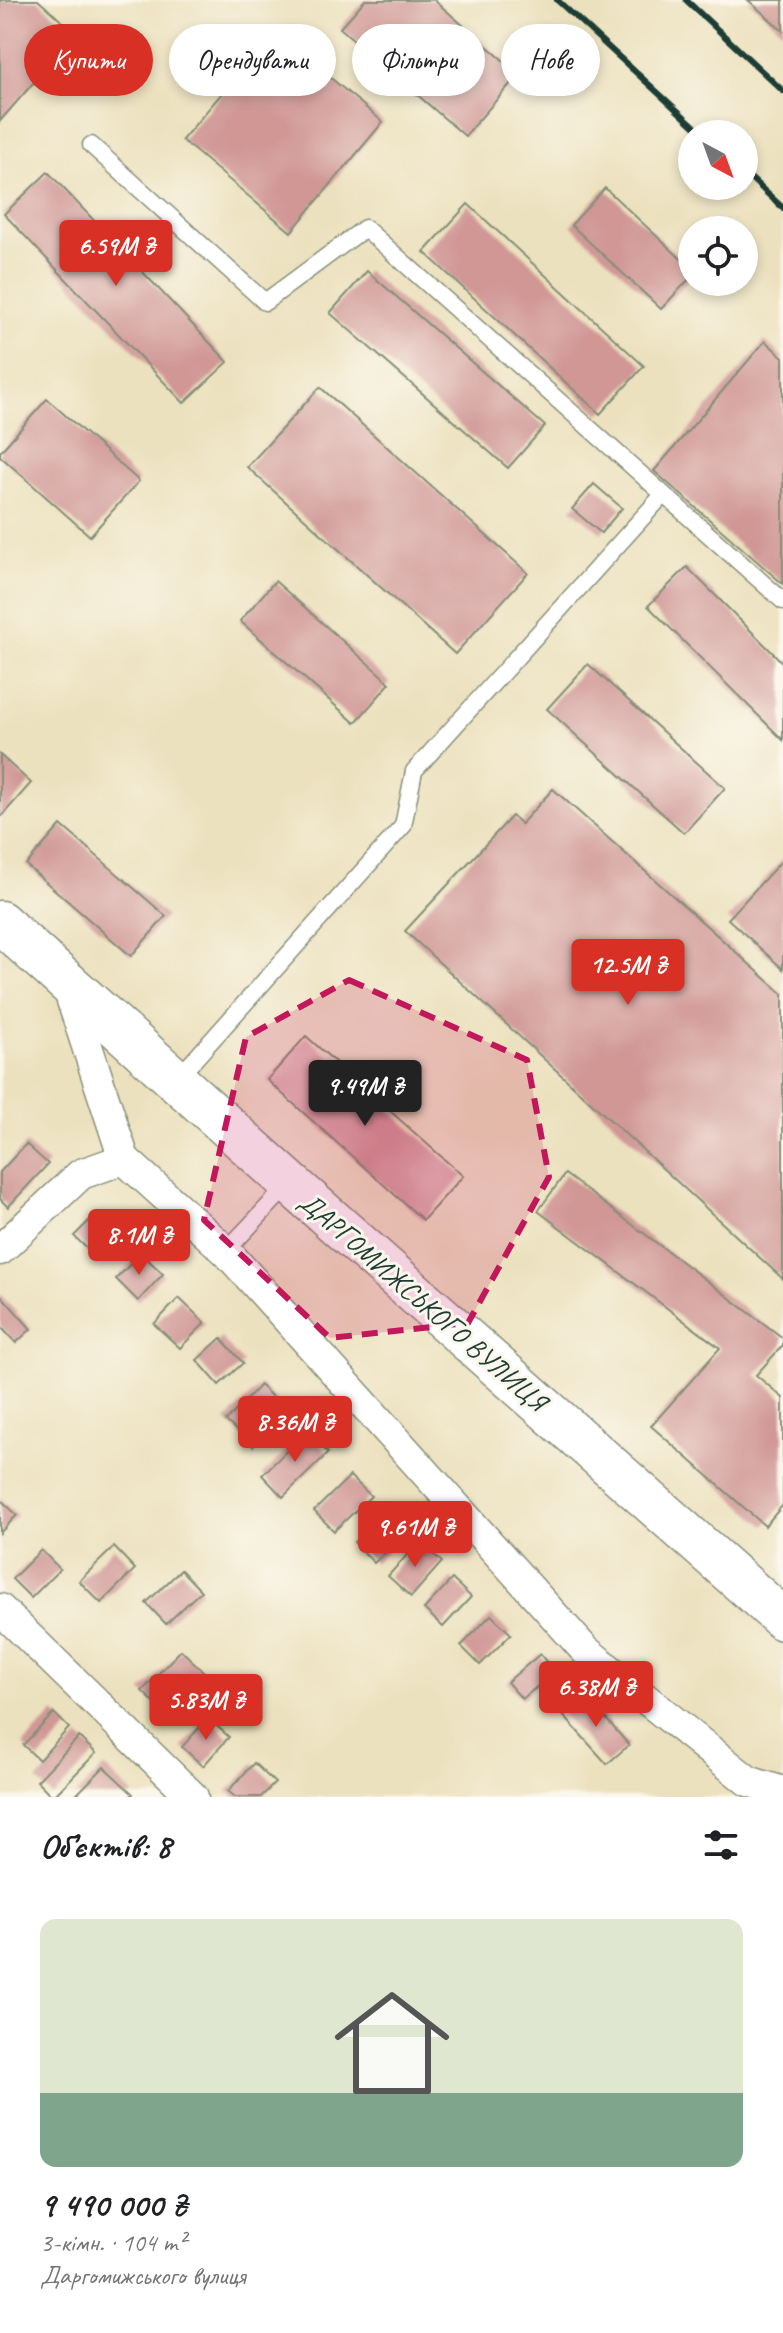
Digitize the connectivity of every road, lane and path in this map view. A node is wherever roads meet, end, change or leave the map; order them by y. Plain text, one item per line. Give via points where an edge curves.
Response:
1 (91, 145) dead end
2 (662, 496) junction
3 (783, 601) edge
4 (0, 922) edge
5 (65, 980) junction
6 (176, 1080) junction
7 (124, 1159) junction
8 (290, 1183) junction
9 (0, 1250) edge
10 (226, 1251) junction
11 (0, 1609) edge
12 (783, 1619) edge
13 (783, 1792) edge
14 (193, 1797) edge

1 - 2 lane via 265,302 365,228
2 - 3 lane
2 - 6 lane via 414,771 403,826
4 - 5 street, ДАРГОМИЖСЬКОГО ВУЛИЦЯ
5 - 6 street, ДАРГОМИЖСЬКОГО ВУЛИЦЯ
5 - 7 street
6 - 8 street, ДАРГОМИЖСЬКОГО ВУЛИЦЯ
7 - 9 street via 81,1174
7 - 10 street
8 - 10 lane
8 - 12 street, ДАРГОМИЖСЬКОГО ВУЛИЦЯ
10 - 13 street via 585,1650 748,1781
11 - 14 street

